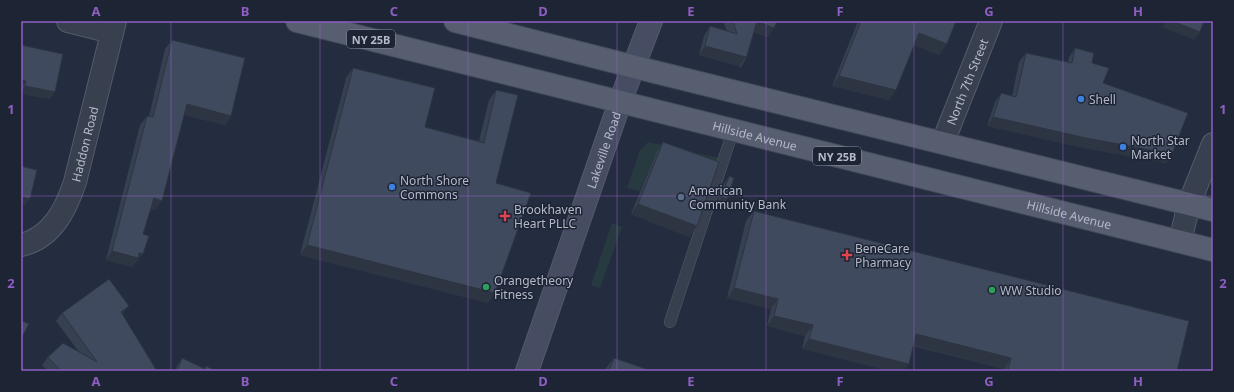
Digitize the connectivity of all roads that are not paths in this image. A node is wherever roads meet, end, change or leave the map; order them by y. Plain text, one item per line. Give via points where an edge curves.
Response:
1 (68, 21) edge
2 (297, 21) edge
3 (455, 21) edge
4 (651, 21) edge
5 (991, 21) edge
6 (114, 27) edge
7 (635, 67) junction
8 (620, 102) junction
9 (733, 131) junction
10 (943, 142) junction
11 (1213, 144) edge
12 (1189, 204) junction
13 (1213, 210) edge
14 (1180, 241) junction
15 (21, 245) edge
16 (1213, 250) edge
17 (670, 322) dead end
18 (527, 371) edge

1 - 6 street
2 - 8 main road, Hillside Avenue / NY 25B
3 - 7 main road
4 - 7 main road, Lakeville Road
5 - 10 street, North 7th Street
6 - 15 street, Haddon Road via 68,205 56,222 41,236
7 - 8 main road, Lakeville Road
7 - 10 main road
8 - 9 main road, Hillside Avenue / NY 25B
8 - 18 main road, Lakeville Road
9 - 14 main road, Hillside Avenue / NY 25B
9 - 17 lane
10 - 12 main road
11 - 12 street
12 - 13 main road
12 - 14 street
14 - 16 main road, Hillside Avenue / NY 25B

